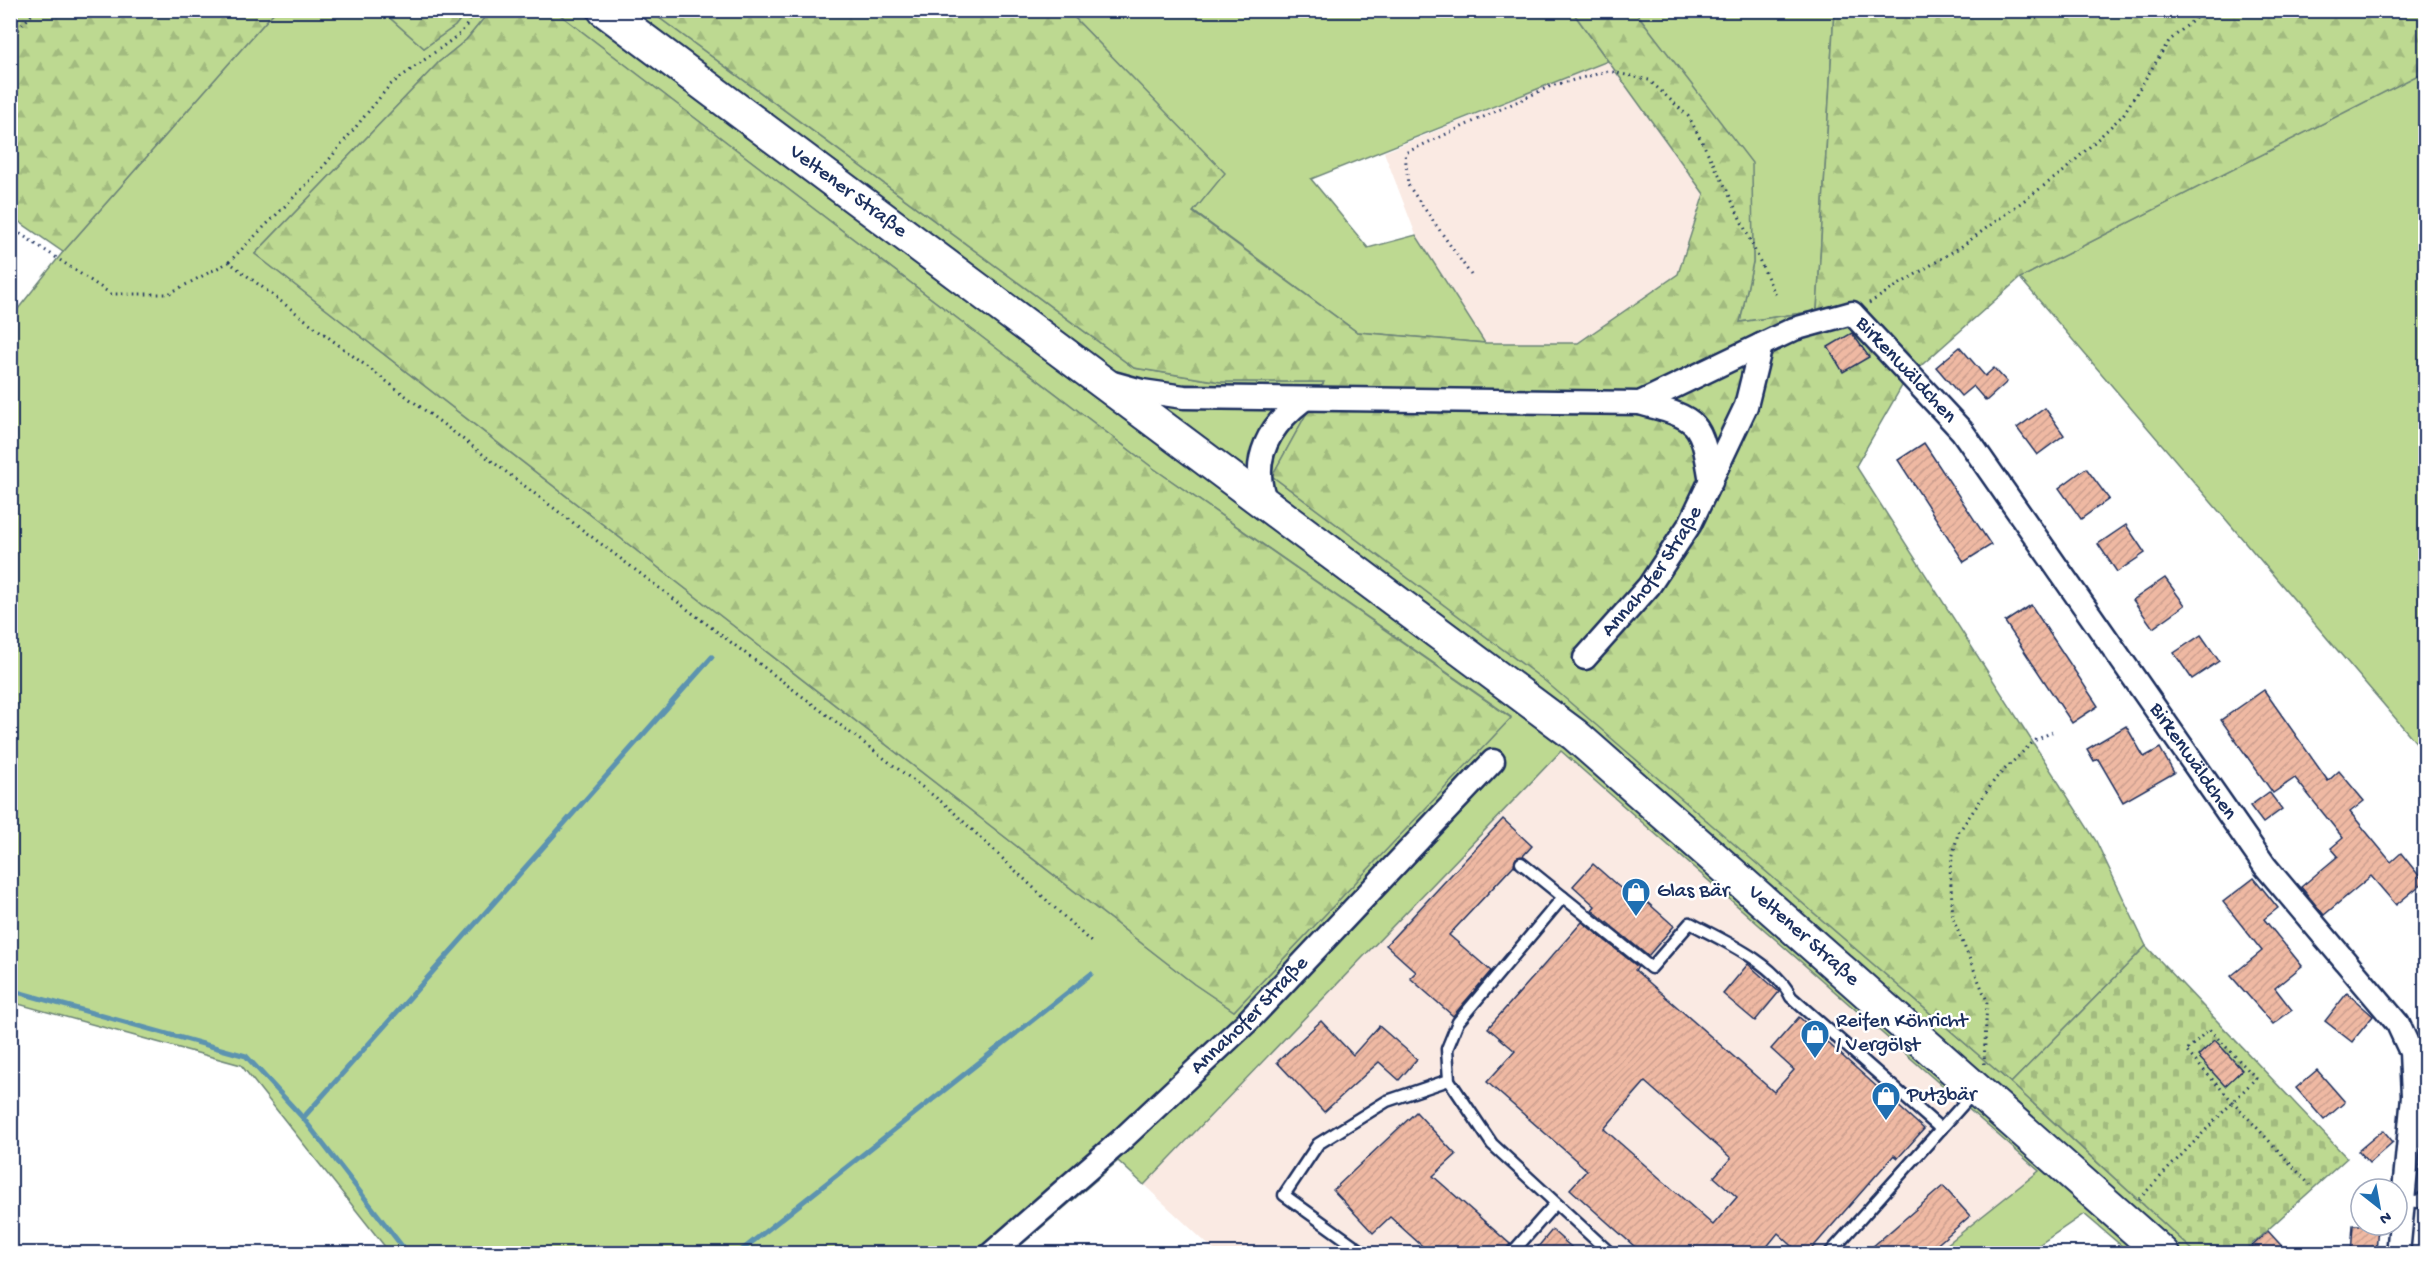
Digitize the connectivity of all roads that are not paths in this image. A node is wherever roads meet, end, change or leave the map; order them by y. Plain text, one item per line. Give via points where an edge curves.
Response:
1 (604, 10) edge
2 (1761, 345) junction
3 (1092, 375) junction
4 (1303, 400) junction
5 (1640, 403) junction
6 (1711, 482) junction
7 (1266, 502) junction
8 (1585, 658) dead end
9 (1493, 761) dead end
10 (1521, 863) dead end
11 (1563, 897) junction
12 (2418, 1050) edge
13 (1449, 1080) junction
14 (1977, 1088) junction
15 (1941, 1129) junction
16 (2405, 1177) edge
17 (2426, 1196) edge
18 (2409, 1201) edge
19 (1555, 1204) junction
20 (2400, 1237) edge
21 (991, 1254) edge
22 (1366, 1254) edge
23 (1511, 1254) edge
24 (1611, 1254) edge
25 (1829, 1254) edge
26 (2163, 1254) edge
27 (2398, 1254) edge

1 - 3 main road, Veltener Straße
2 - 5 street
2 - 6 street, Annahofer Straße via 1746,406
2 - 12 street, Birkenwäldchen via 1794,329 1852,313 1962,431 2265,866
3 - 4 street via 1132,389 1184,398
3 - 7 main road, Veltener Straße
4 - 5 street
4 - 7 street via 1282,416 1267,442 1258,477
5 - 6 street, Annahofer Straße via 1684,415 1704,438
6 - 8 street, Annahofer Straße via 1690,524 1649,586
7 - 14 main road, Veltener Straße via 1575,735
9 - 21 street, Annahofer Straße via 1248,1021 1118,1143
10 - 11 lane
11 - 13 lane via 1458,1022 1447,1048
11 - 15 lane via 1651,968 1690,923 1744,952
12 - 16 street, Birkenwäldchen
13 - 19 lane via 1492,1143
13 - 22 lane via 1387,1101 1318,1144 1284,1196
14 - 15 lane
14 - 26 main road, Veltener Straße
15 - 25 lane
17 - 18 lane via 2418,1202
19 - 23 lane
19 - 24 lane
20 - 27 street, Birkenwäldchen

